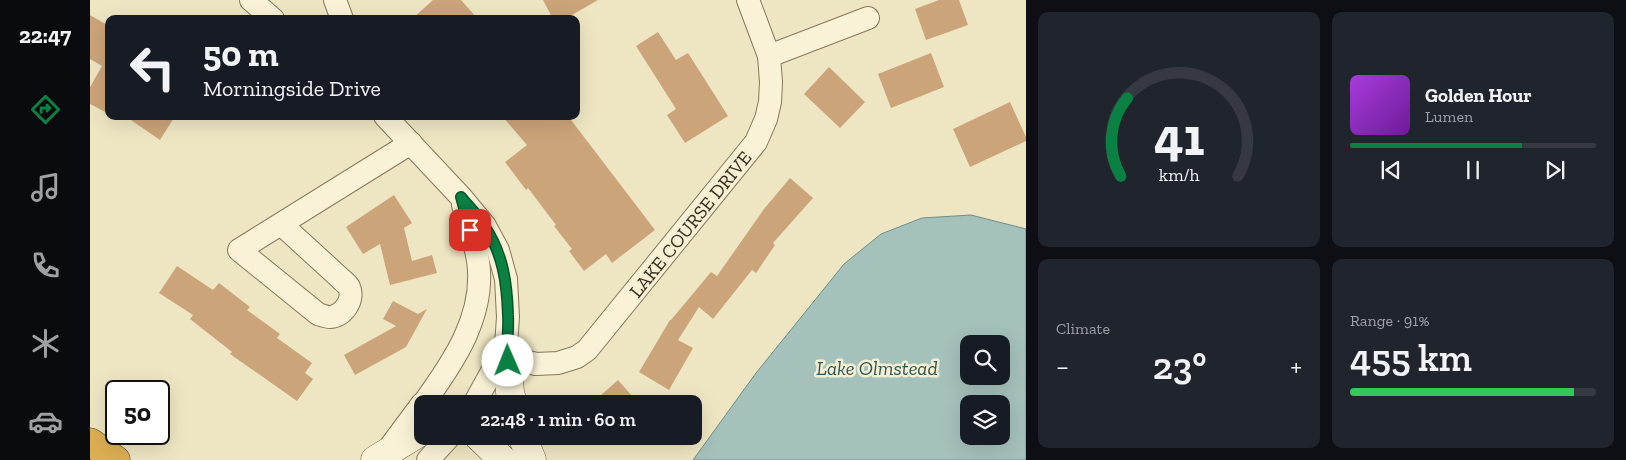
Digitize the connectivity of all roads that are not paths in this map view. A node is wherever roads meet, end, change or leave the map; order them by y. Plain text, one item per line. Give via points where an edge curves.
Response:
1 (251, 0) edge
2 (335, 0) edge
3 (748, 0) edge
4 (269, 15) edge
5 (341, 15) edge
6 (868, 18) dead end
7 (769, 56) junction
8 (389, 120) edge
9 (411, 143) junction
10 (461, 197) junction
11 (281, 224) junction
12 (506, 346) junction
13 (429, 395) edge
14 (479, 395) edge
15 (511, 395) edge
16 (414, 415) edge
17 (414, 436) edge
18 (90, 442) edge
19 (442, 445) edge
20 (487, 445) edge
21 (526, 445) edge
22 (381, 456) edge
23 (116, 460) edge
24 (428, 460) edge
25 (503, 460) edge
26 (532, 460) edge

1 - 4 street
2 - 5 street
3 - 7 street, LAKE COURSE DRIVE
6 - 7 street
7 - 12 street, LAKE COURSE DRIVE via 770,102 756,142 595,342 577,357 558,363 536,364 520,360
8 - 9 street
9 - 10 street
9 - 11 street
10 - 12 street via 485,226 498,250 506,278
10 - 13 street via 478,262 477,304 469,329
11 - 11 street via 239,250 318,314 329,317 340,314 350,299 349,288
12 - 14 street
12 - 15 main road
16 - 22 street
17 - 22 main road
18 - 23 highway
19 - 24 street
20 - 25 main road
21 - 26 main road

